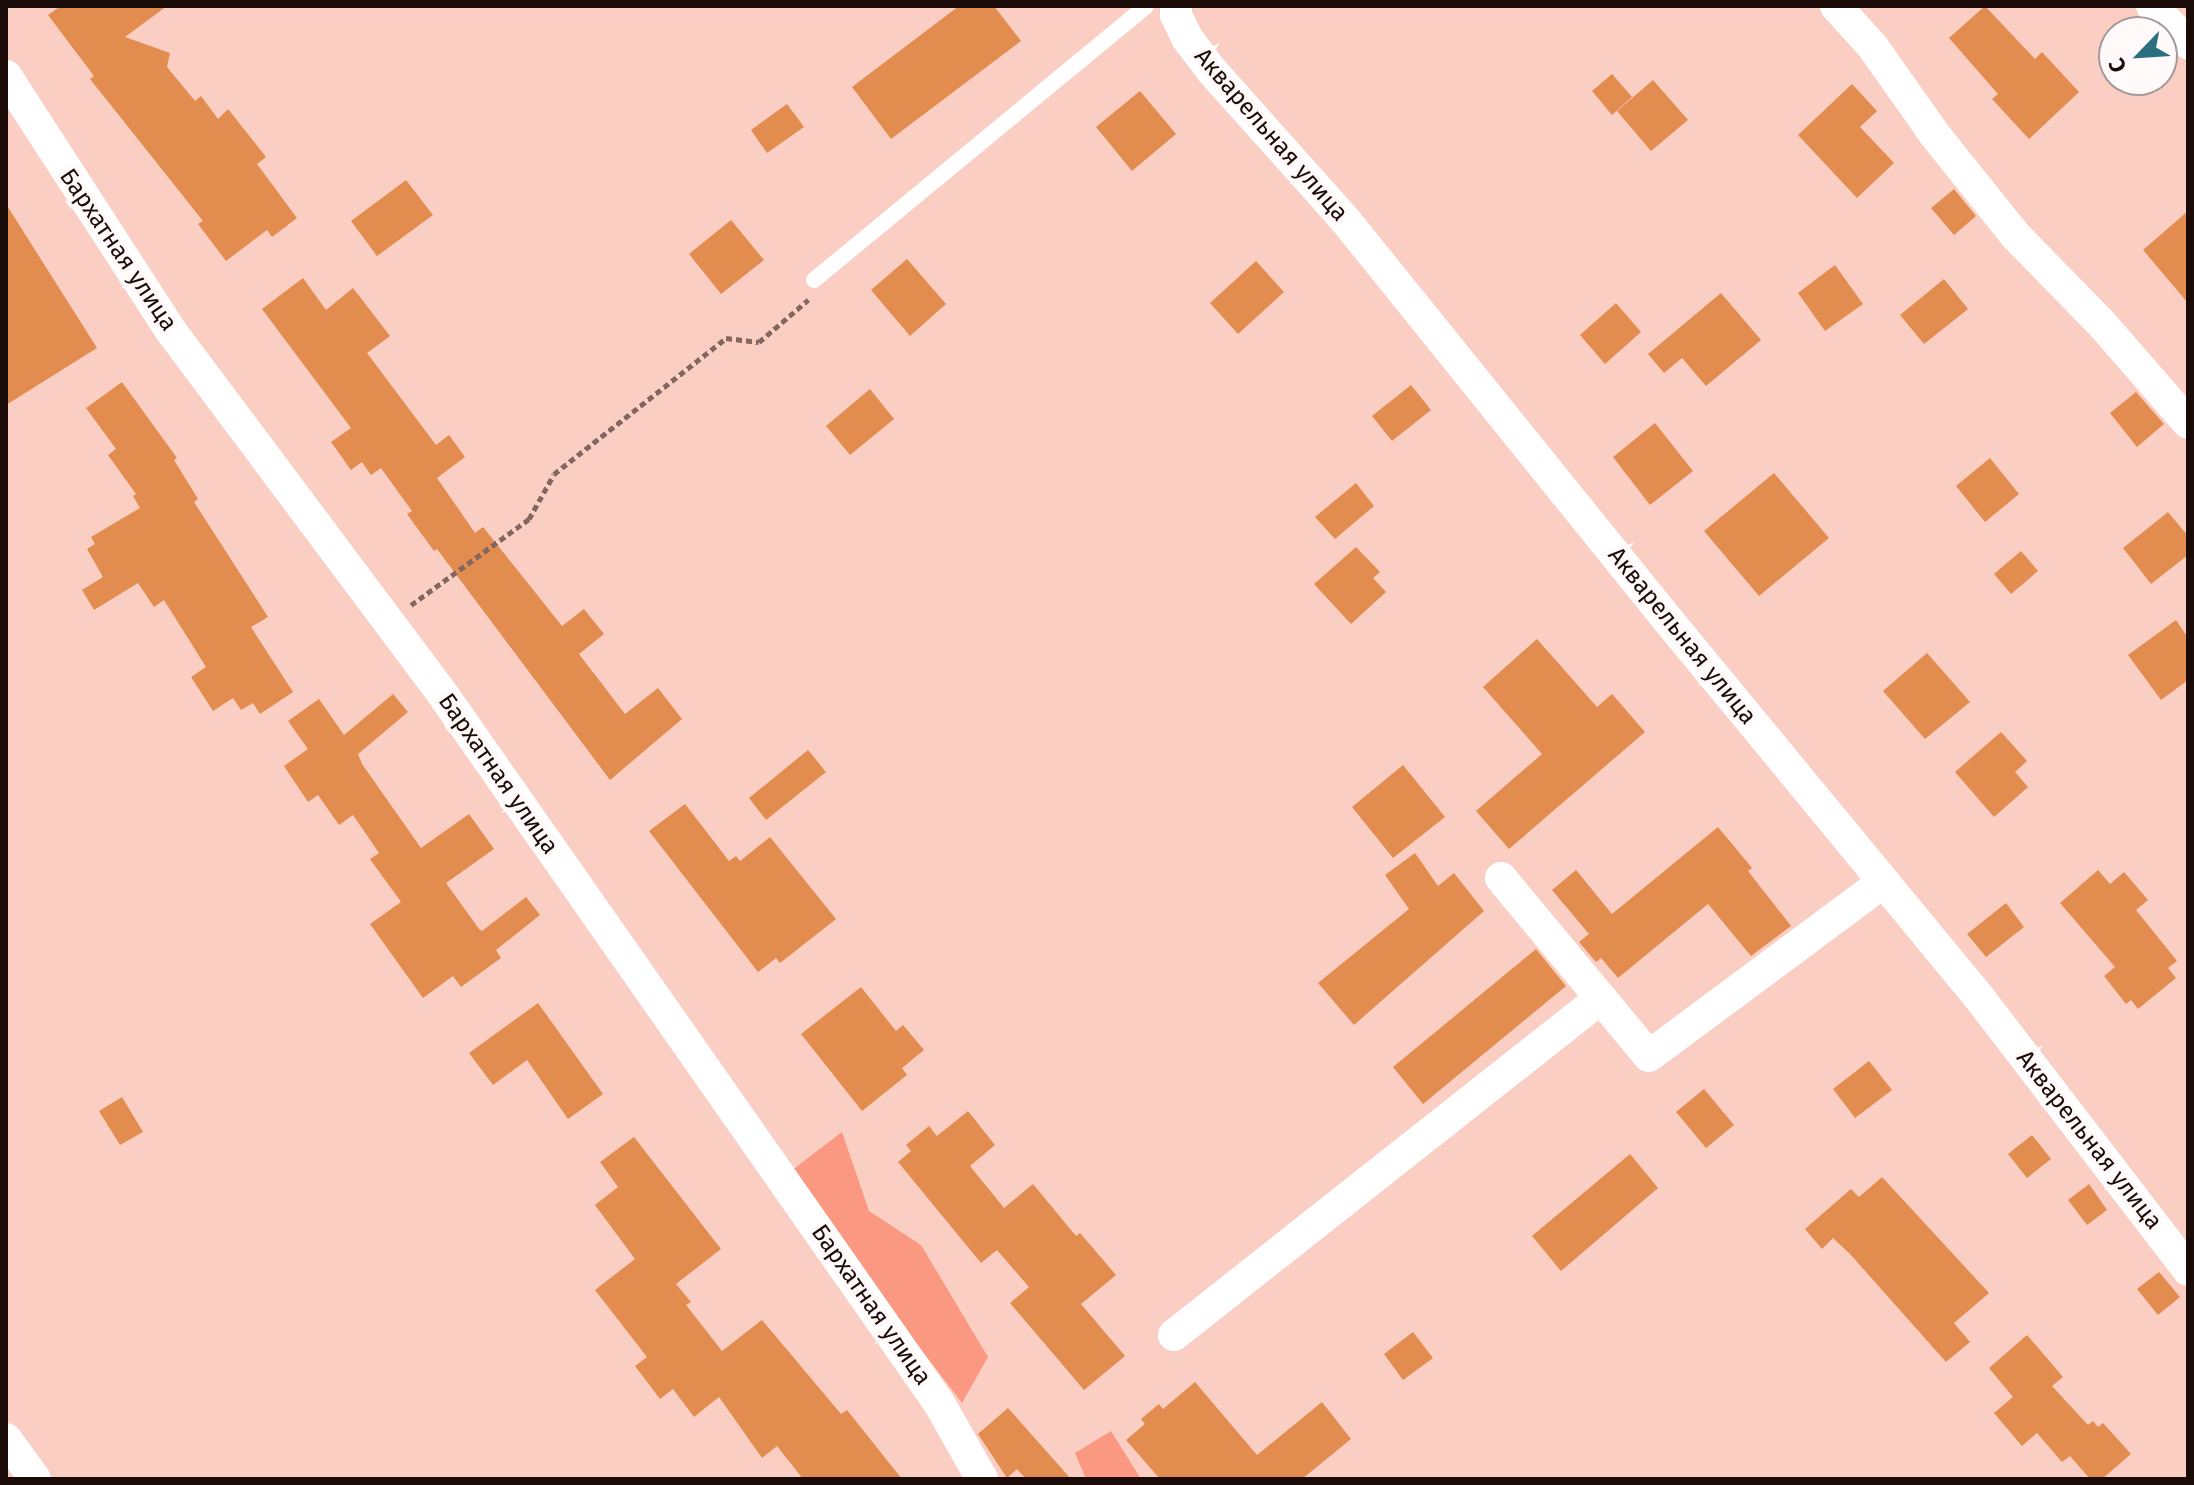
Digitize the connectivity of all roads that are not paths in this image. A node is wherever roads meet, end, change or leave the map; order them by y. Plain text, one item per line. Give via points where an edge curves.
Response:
1 (1146, 6) edge
2 (1176, 6) edge
3 (1836, 6) edge
4 (2152, 6) edge
5 (2188, 43) edge
6 (6, 76) edge
7 (814, 280) road end
8 (2188, 423) edge
9 (1501, 878) dead end
10 (1883, 882) junction
11 (1601, 998) junction
12 (2188, 1270) edge
13 (1174, 1335) dead end
14 (6, 1439) edge
15 (35, 1479) edge
16 (982, 1479) edge

1 - 7 lane
2 - 10 street, Акварельная улица via 1187,38 1212,71 1346,221
3 - 8 street via 2016,236
4 - 5 street
6 - 16 street, Бархатная улица via 171,331 388,622 939,1403
9 - 11 street
10 - 11 street via 1649,1056
10 - 12 street, Акварельная улица via 1978,996
11 - 13 street
14 - 15 street

